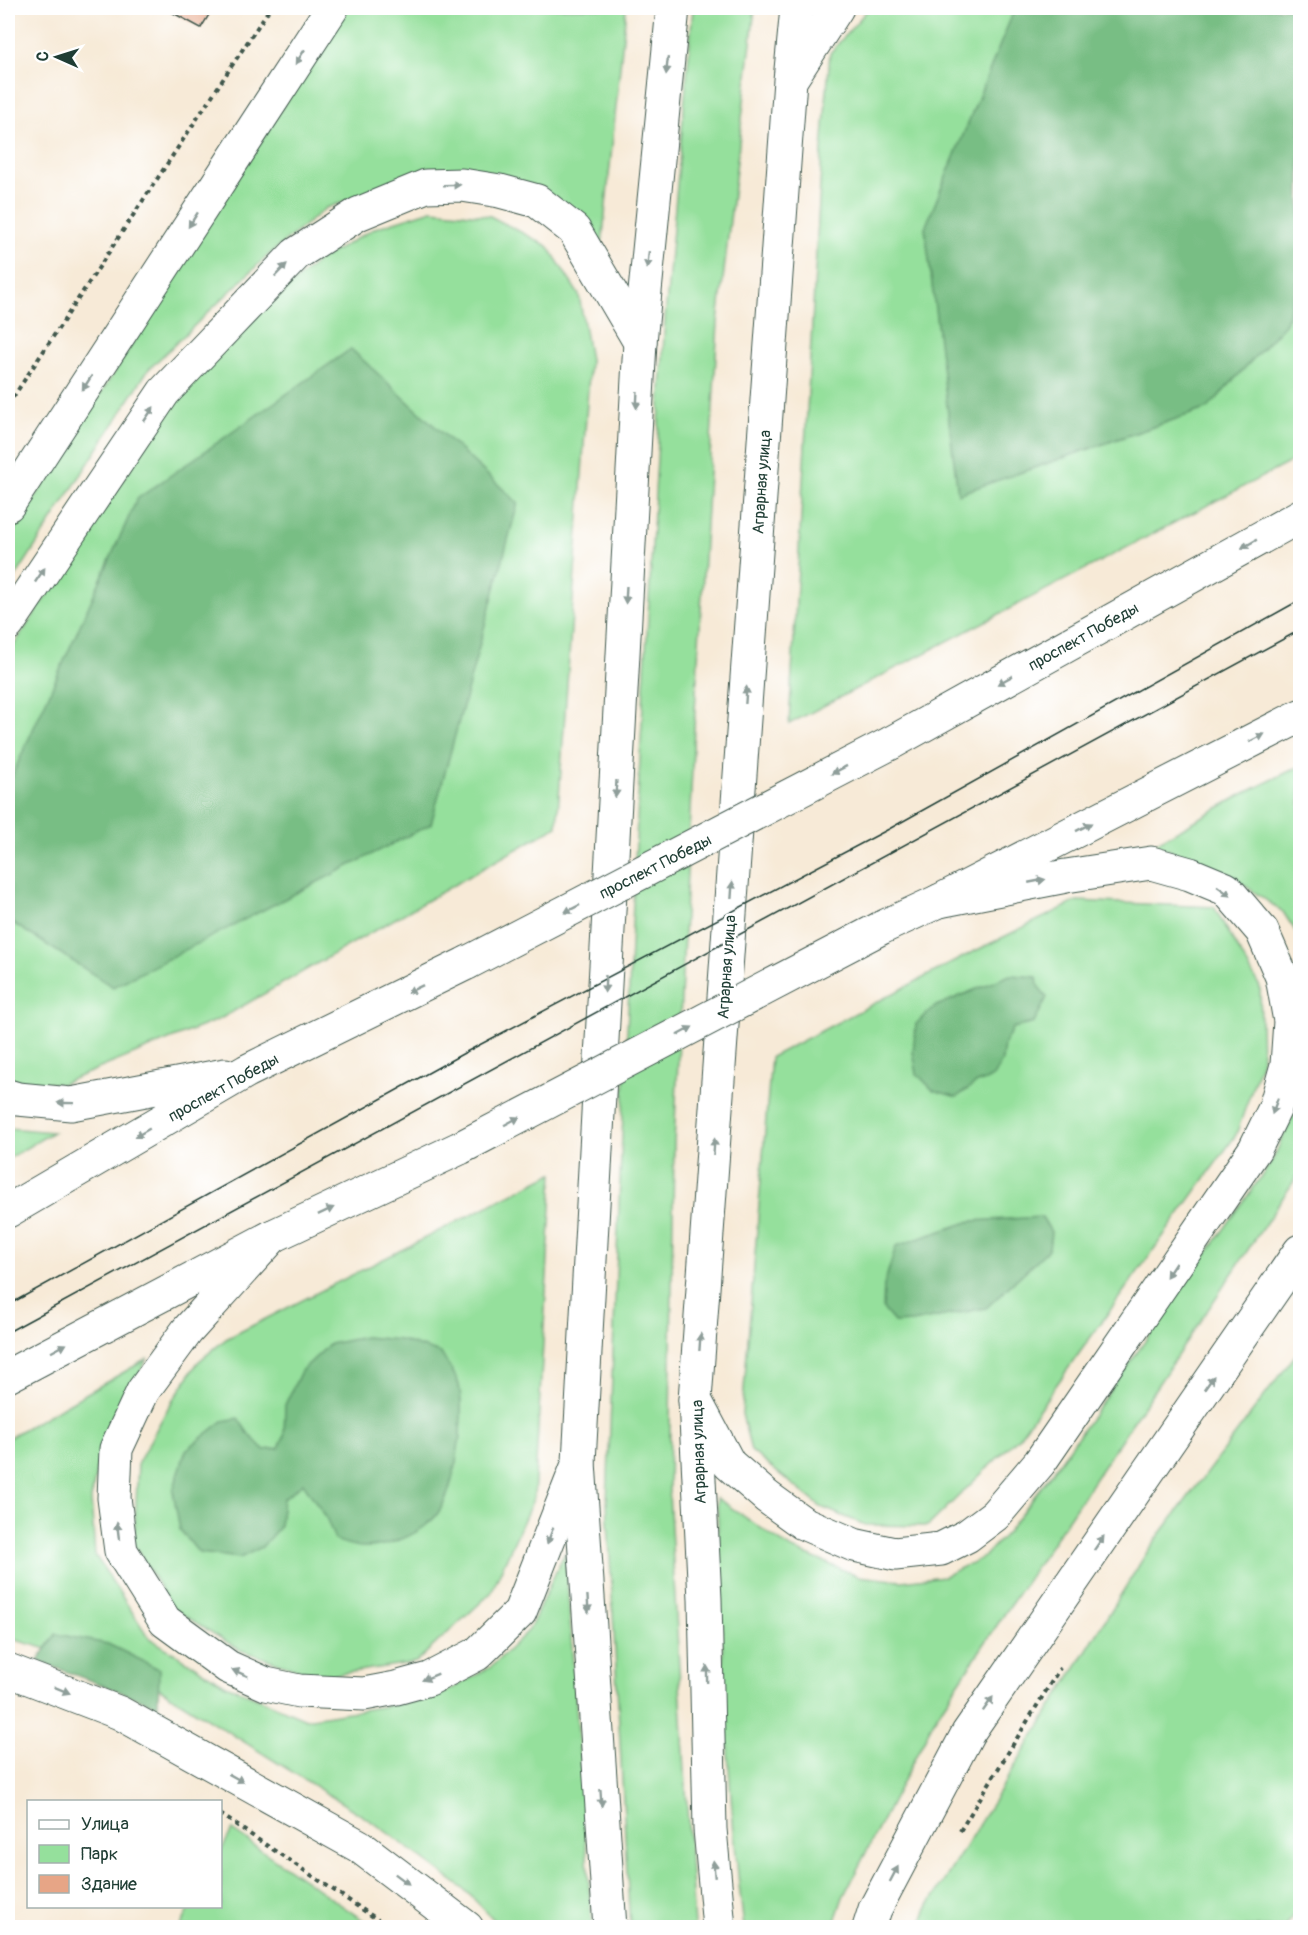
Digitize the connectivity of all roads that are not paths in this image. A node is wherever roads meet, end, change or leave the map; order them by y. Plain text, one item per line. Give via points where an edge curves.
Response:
1 (332, 8) edge
2 (672, 8) edge
3 (797, 8) edge
4 (837, 8) edge
5 (790, 80) junction
6 (640, 342) junction
7 (8, 506) edge
8 (1300, 516) edge
9 (8, 624) edge
10 (1300, 716) edge
11 (939, 901) junction
12 (247, 1071) junction
13 (8, 1096) edge
14 (8, 1211) edge
15 (273, 1236) junction
16 (1300, 1251) edge
17 (8, 1376) edge
18 (695, 1400) junction
19 (579, 1462) junction
20 (8, 1670) edge
21 (467, 1928) edge
22 (610, 1928) edge
23 (719, 1928) edge
24 (869, 1928) edge

1 -> 7 main road
2 -> 6 main road
3 - 5 main road, Аграрная улица
4 - 5 main road
18 -> 5 main road, Аграрная улица
9 -> 6 main road via 164,392 296,254 358,214 426,186 462,185 537,201 574,230
6 -> 19 main road
8 -> 12 main road, проспект Победы, bridge via 891,743 467,963
11 -> 10 main road
15 -> 11 main road, bridge via 460,1148
11 -> 18 main road via 1151,863 1226,889 1262,931 1282,977 1290,1021 1287,1065 1275,1108 1255,1149 1040,1462 995,1515 941,1549 895,1554 854,1545 803,1523 729,1464
12 -> 13 main road via 71,1104
12 -> 14 main road, проспект Победы
17 -> 15 main road
19 -> 15 main road via 520,1612 477,1654 429,1678 364,1694 299,1691 266,1684 228,1667 165,1621 121,1551 114,1498 116,1449 143,1392 180,1340
24 -> 16 main road via 968,1732
23 -> 18 main road, Аграрная улица via 710,1829 705,1599
19 -> 22 main road
20 -> 21 main road via 120,1713 358,1846

